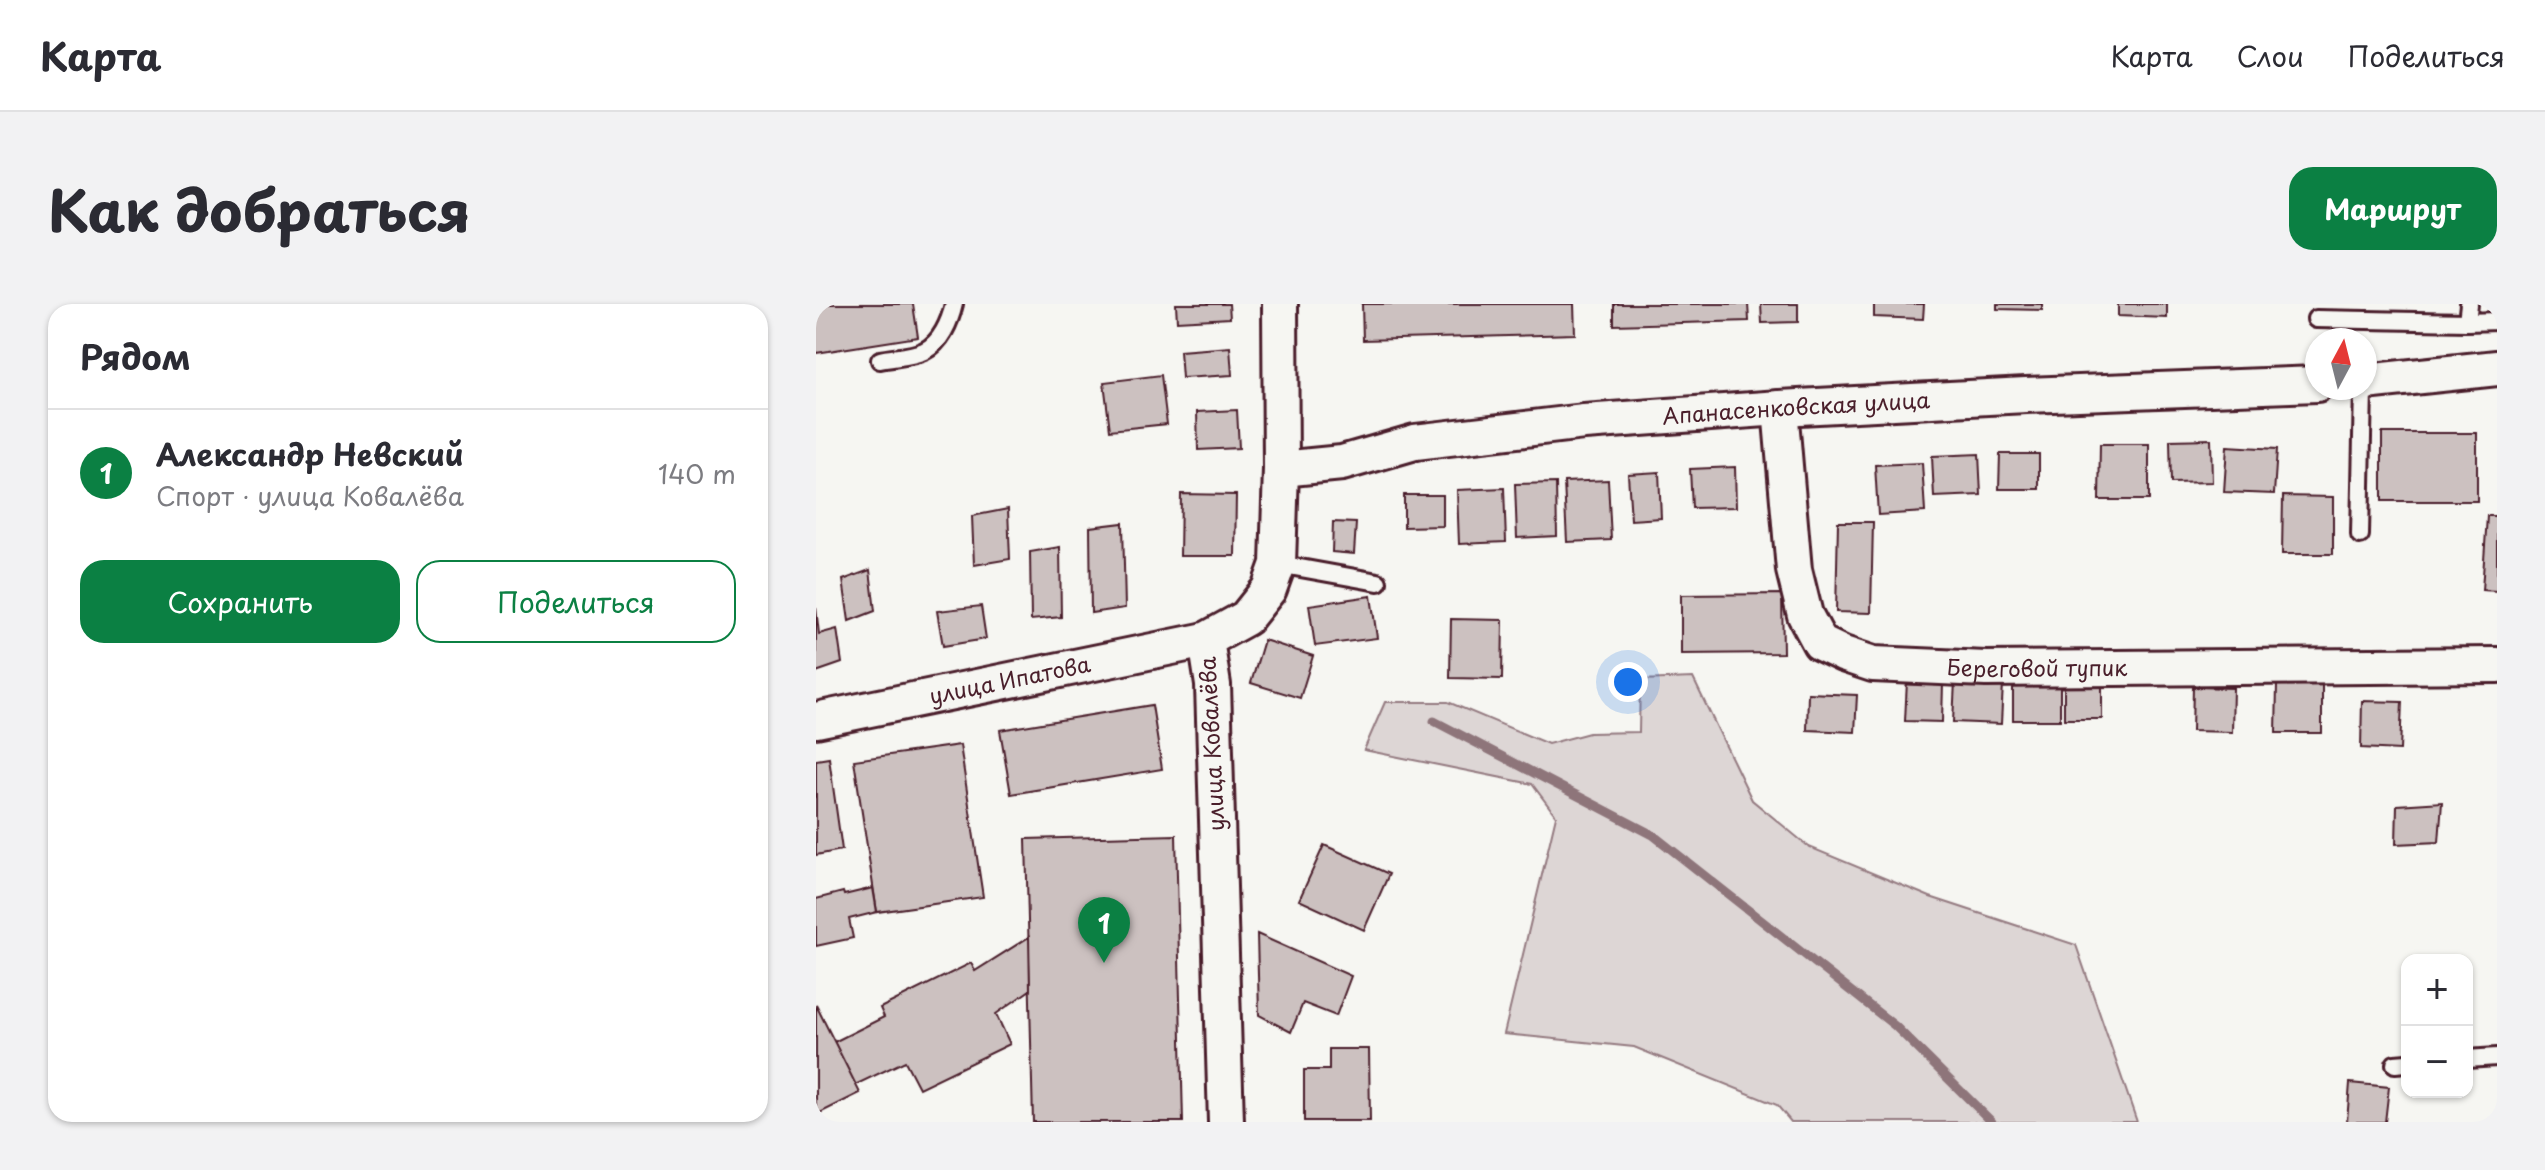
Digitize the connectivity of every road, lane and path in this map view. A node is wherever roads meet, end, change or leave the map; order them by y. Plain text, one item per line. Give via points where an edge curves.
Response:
1 (954, 304) edge
2 (1280, 304) edge
3 (2469, 304) edge
4 (2316, 319) dead end
5 (2497, 321) edge
6 (2467, 322) junction
7 (880, 360) dead end
8 (2497, 368) edge
9 (2377, 381) edge
10 (2305, 384) edge
11 (2363, 400) edge
12 (1780, 408) junction
13 (1281, 469) junction
14 (2360, 535) dead end
15 (1278, 564) junction
16 (1378, 582) dead end
17 (1206, 640) junction
18 (2497, 665) edge
19 (816, 720) edge
20 (2497, 1057) edge
21 (2473, 1059) edge
22 (1226, 1122) edge

1 - 7 lane via 938,339 924,351
2 - 13 street, улица Ковалёва
3 - 6 lane
4 - 6 lane
5 - 6 lane
8 - 9 street
10 - 12 street, Апанасенковская улица
11 - 14 lane
12 - 13 street, Апанасенковская улица via 1584,422 1415,442 1342,463
12 - 18 street, Береговой тупик via 1794,570 1805,615 1820,643 1843,654 1873,664 1986,669
13 - 15 street, улица Ковалёва
15 - 16 lane
15 - 17 street, улица Ковалёва via 1269,589 1246,618
17 - 19 street, улица Ипатова
17 - 22 street, улица Ковалёва via 1213,685
20 - 21 lane

